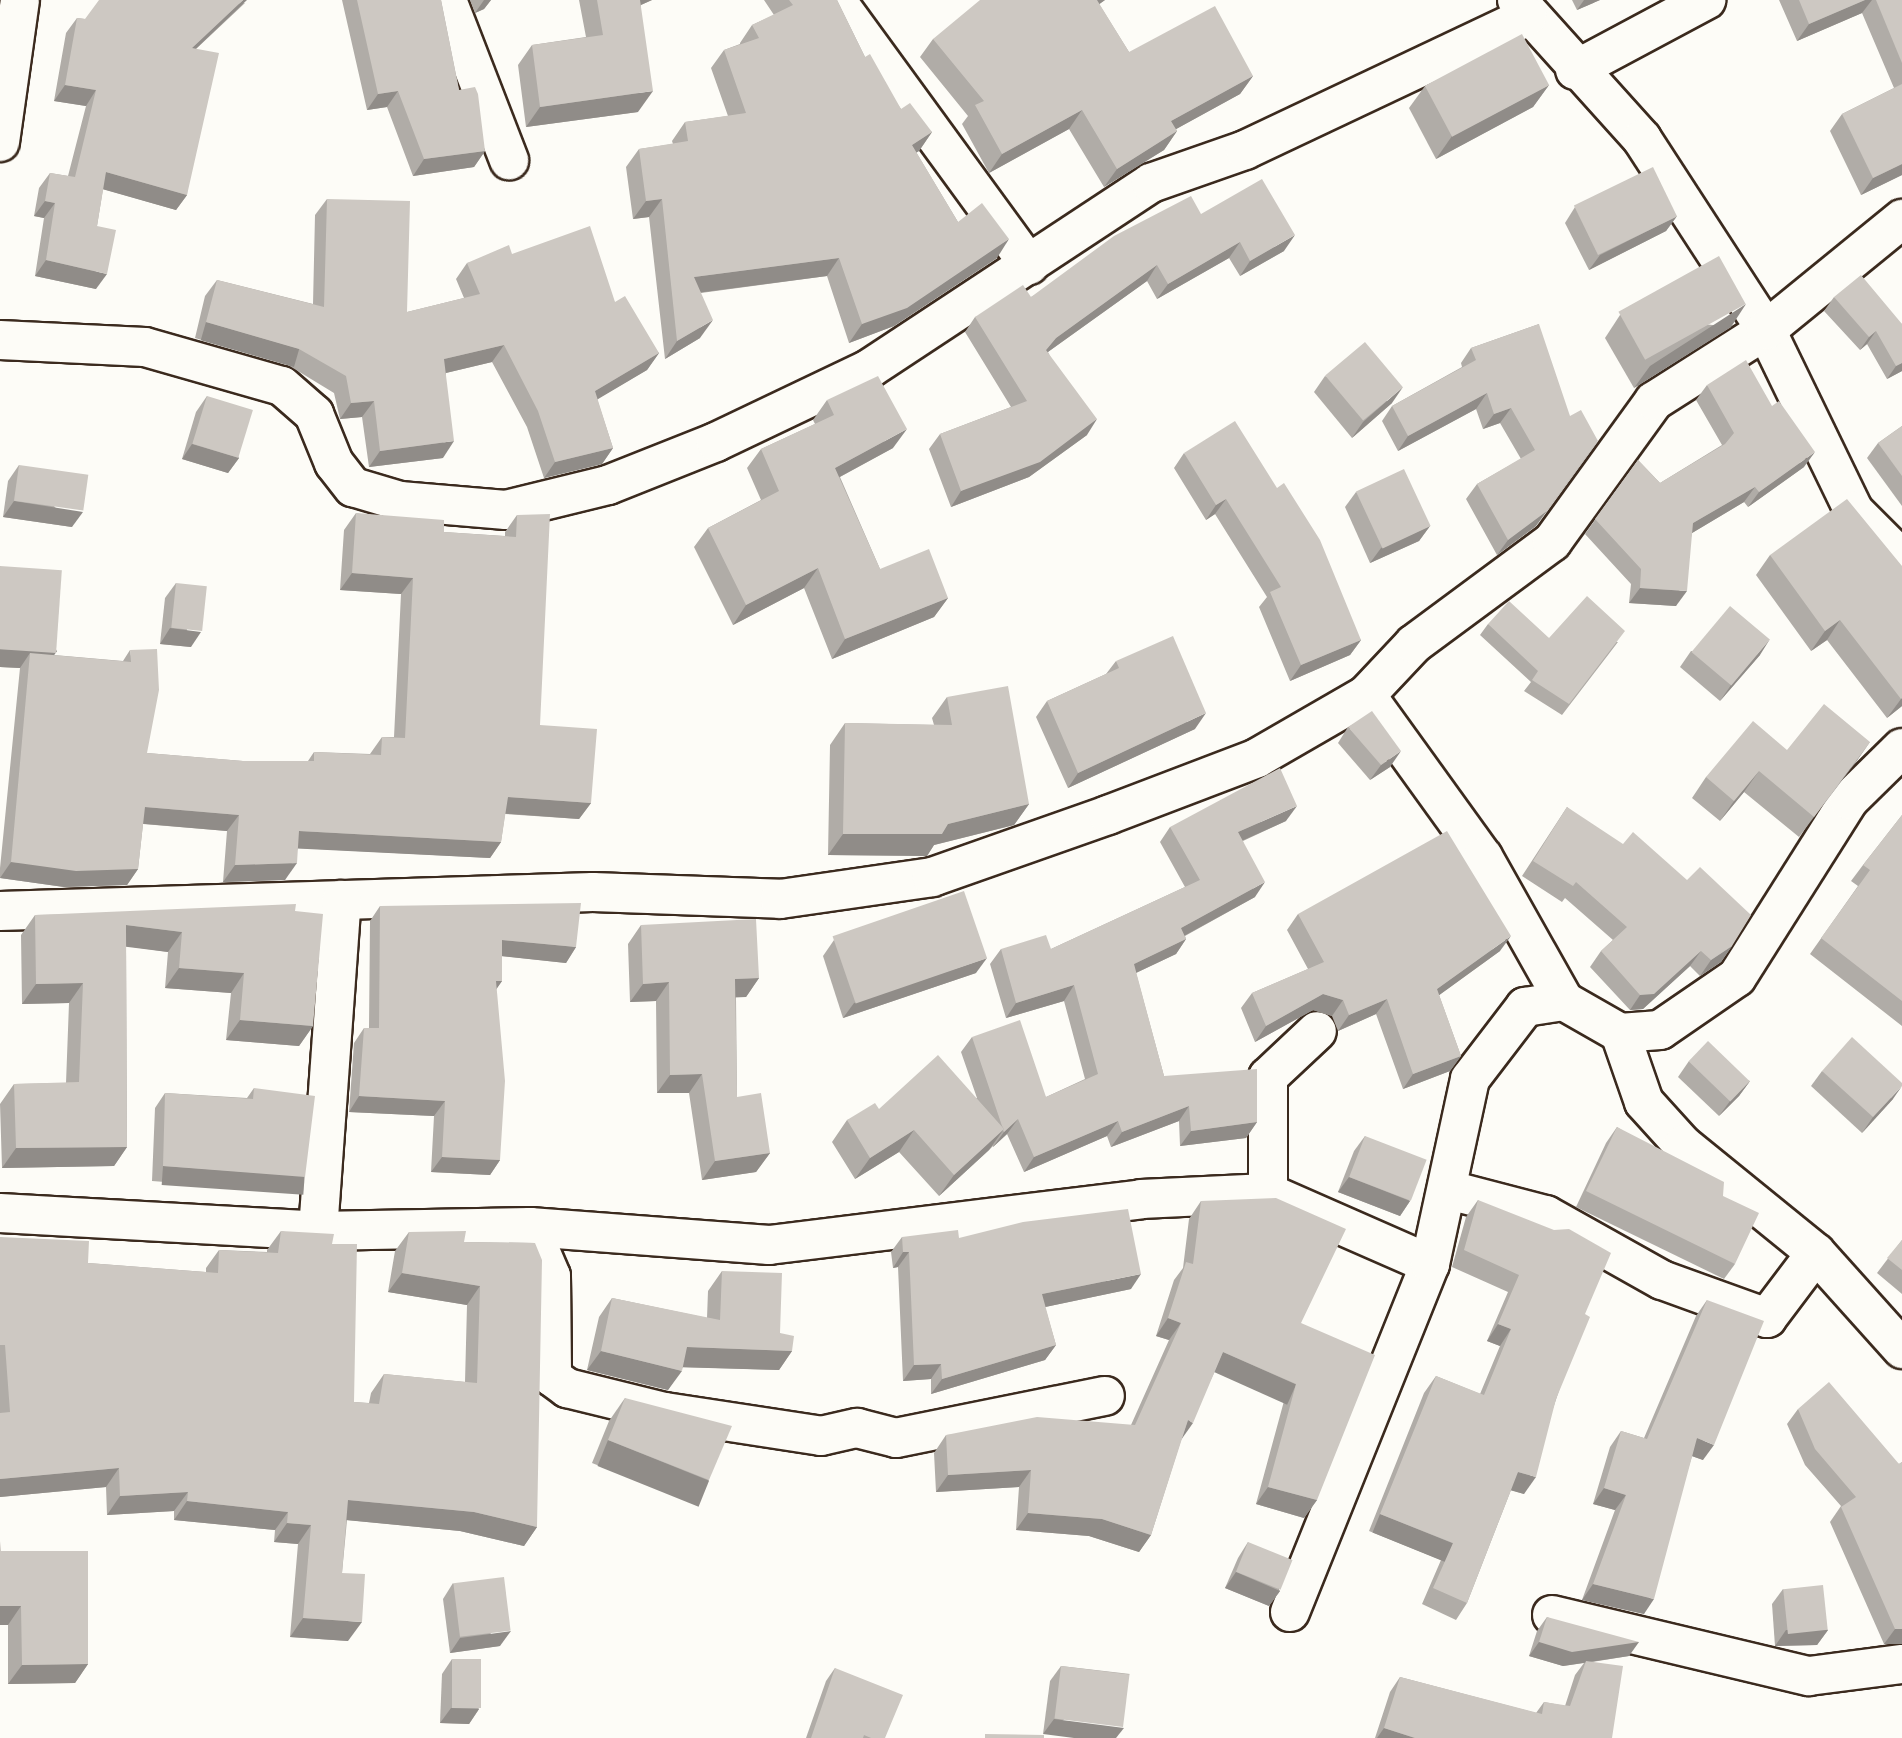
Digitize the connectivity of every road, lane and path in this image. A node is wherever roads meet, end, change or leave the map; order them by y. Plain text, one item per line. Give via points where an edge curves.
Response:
1 (20, 0) edge
2 (447, 0) edge
3 (836, 0) edge
4 (1706, 0) edge
5 (1522, 9) edge
6 (1575, 70) junction
7 (0, 142) edge
8 (509, 160) dead end
9 (1902, 219) edge
10 (1029, 265) junction
11 (1766, 330) junction
12 (0, 340) edge
13 (1902, 559) edge
14 (1366, 695) junction
15 (1902, 748) edge
16 (342, 900) junction
17 (0, 911) edge
18 (1564, 1001) junction
19 (1317, 1031) dead end
20 (1620, 1033) junction
21 (1449, 1190) junction
22 (1268, 1193) junction
23 (0, 1213) edge
24 (530, 1227) junction
25 (318, 1231) junction
26 (1816, 1253) junction
27 (1430, 1264) junction
28 (1902, 1349) edge
29 (1105, 1396) dead end
30 (1290, 1612) dead end
31 (1552, 1615) edge
32 (1902, 1664) edge

1 - 7 street
2 - 8 street
3 - 10 street
4 - 6 street
5 - 6 street
5 - 10 street via 1245,150 1151,183
6 - 11 street via 1642,139
9 - 11 street
10 - 12 street via 869,369 716,442 608,485 506,510 400,501 353,487 334,463 314,414 282,386 145,347
11 - 13 street via 1854,511
11 - 14 street via 1654,401 1552,542 1414,644
14 - 16 street via 1256,758 932,877 780,899 593,892
14 - 18 street via 1483,857
15 - 20 street via 1849,800 1737,977 1660,1030
16 - 17 street
16 - 25 street
18 - 20 street
18 - 21 street via 1525,1007 1471,1079
19 - 22 street via 1268,1077
20 - 26 street via 1644,1102 1683,1145
21 - 26 street via 1546,1215 1662,1279 1768,1318
21 - 27 street
22 - 24 street via 1141,1199 769,1245
22 - 27 street
23 - 25 street
24 - 25 street
24 - 29 street via 551,1276 552,1377 567,1388 665,1412 808,1434 857,1428 896,1438
26 - 28 street
27 - 30 street
31 - 32 street via 1809,1676

